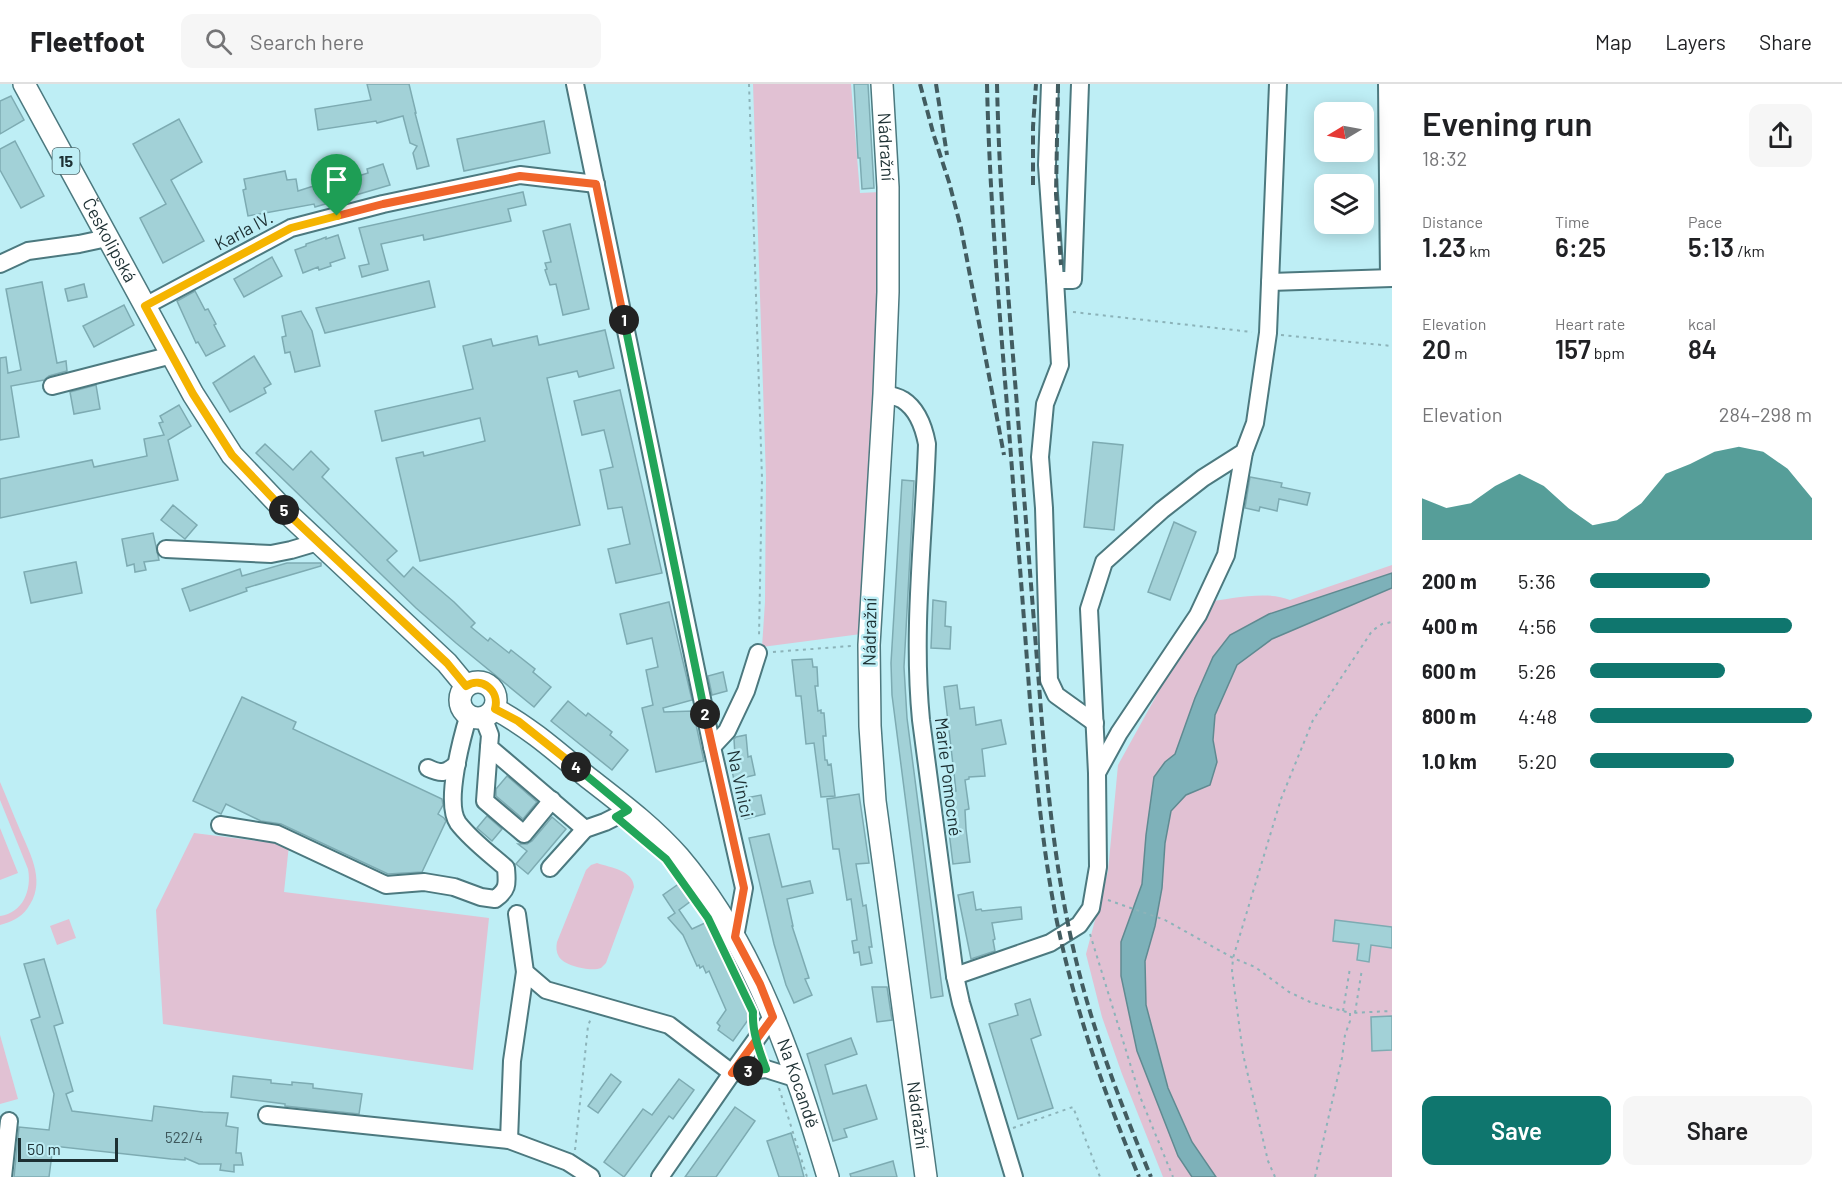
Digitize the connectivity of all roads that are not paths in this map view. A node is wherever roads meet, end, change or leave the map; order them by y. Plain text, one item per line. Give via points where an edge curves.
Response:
1 (24, 84) edge
2 (575, 84) edge
3 (882, 84) edge
4 (1050, 84) edge
5 (1080, 84) edge
6 (1278, 84) edge
7 (1388, 94) edge
8 (1390, 136) edge
9 (1390, 183) edge
10 (596, 184) junction
11 (1390, 214) edge
12 (107, 238) junction
13 (1390, 251) edge
14 (0, 264) edge
15 (1390, 278) edge
16 (1054, 280) junction
17 (1270, 282) junction
18 (145, 306) junction
19 (172, 355) junction
20 (52, 386) dead end
21 (884, 394) junction
22 (1244, 452) junction
23 (318, 542) junction
24 (166, 549) dead end
25 (758, 652) road end
26 (466, 686) junction
27 (482, 713) junction
28 (1095, 723) junction
29 (489, 747) junction
30 (712, 747) junction
31 (457, 764) junction
32 (428, 768) dead end
33 (1097, 773) junction
34 (552, 801) junction
35 (628, 810) junction
36 (219, 825) dead end
37 (585, 829) junction
38 (550, 868) dead end
39 (517, 914) dead end
40 (735, 937) junction
41 (525, 972) junction
42 (955, 976) junction
43 (773, 1017) junction
44 (732, 1073) junction
45 (798, 1079) junction
46 (267, 1115) dead end
47 (9, 1121) dead end
48 (509, 1140) junction
49 (3, 1177) edge
50 (591, 1177) edge
51 (660, 1177) edge
52 (828, 1177) edge
53 (926, 1177) edge
54 (1014, 1177) edge

1 - 12 main road, Českolipská / 15
2 - 10 street
3 - 21 main road, Nádražní via 888,187
4 - 16 street via 1047,165
5 - 16 street via 1073,280
6 - 17 street
7 - 8 street
8 - 9 street
9 - 11 street
10 - 18 street, Karla IV. via 520,176 291,228
10 - 30 street
11 - 13 street
12 - 14 street via 28,251
12 - 18 main road, Českolipská / 15
13 - 15 street
15 - 17 street
16 - 28 street via 1060,365 1045,404 1040,458 1049,680 1056,695
17 - 22 street via 1268,333 1255,423
18 - 19 main road, Českolipská / 15
19 - 20 street
19 - 23 main road, Českolipská / 15 via 232,455
21 - 42 street, Marie Pomocné via 903,400 918,416 927,444 917,682
21 - 53 main road, Nádražní via 869,645 870,726 875,801
22 - 28 street via 1162,510 1104,562 1089,609
22 - 33 street via 1226,555 1198,615 1119,733
23 - 24 street via 271,554
23 - 26 main road, Českolipská / 15 via 447,663
25 - 30 street, Na Vinici via 728,731
26 - 27 main road via 460,699 462,708
26 - 27 main road via 475,682 489,687 496,699
27 - 29 street
27 - 31 street
27 - 35 main road, Na Kocandě via 518,721
28 - 33 street
29 - 34 street
29 - 34 street via 485,801 524,834
30 - 40 street, Na Vinici via 744,888
31 - 32 street via 441,773
31 - 36 street via 453,797 457,821 506,868 504,892 495,898 424,882 386,885 277,834
33 - 42 street via 1098,867 1091,908 1079,925 1050,943
34 - 37 street
35 - 37 street
35 - 40 main road, Na Kocandě via 678,856
37 - 38 street
39 - 41 street
40 - 43 main road, Na Kocandě
41 - 44 street via 546,990 669,1025
41 - 48 street via 512,1061
42 - 54 street, Marie Pomocné
43 - 44 street
43 - 45 main road, Na Kocandě
44 - 45 street via 766,1069
44 - 51 street
45 - 52 main road, Na Kocandě
46 - 48 street
47 - 49 street
48 - 50 street via 568,1162

